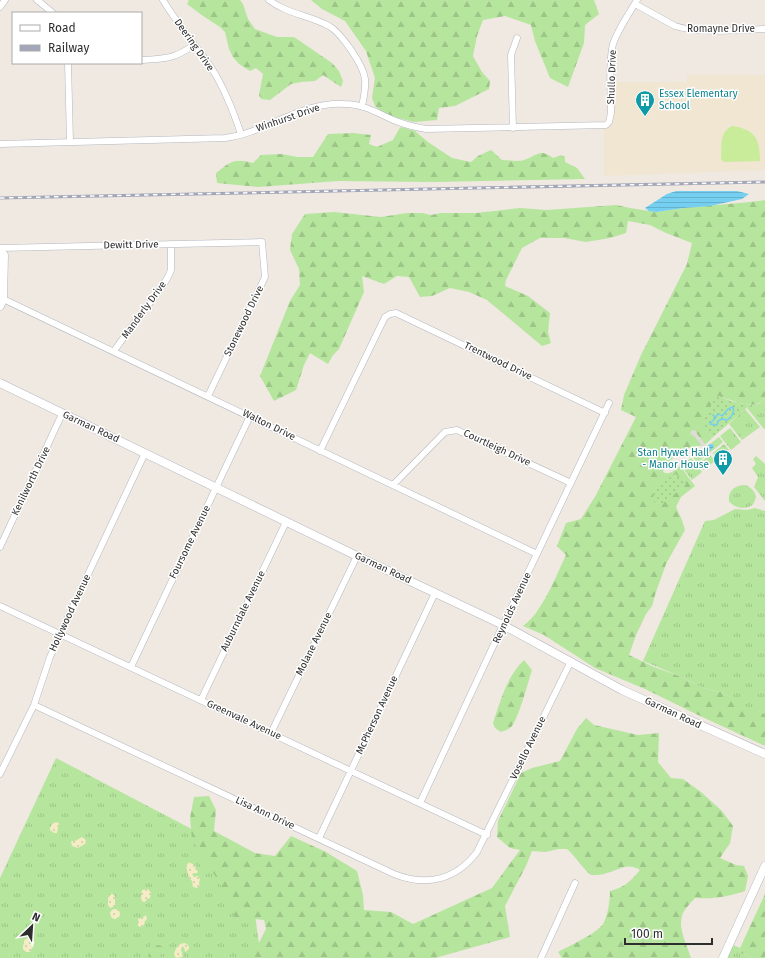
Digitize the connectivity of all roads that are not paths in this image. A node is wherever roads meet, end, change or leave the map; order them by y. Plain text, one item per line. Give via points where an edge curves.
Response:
1 (5, 0) edge
2 (37, 0) edge
3 (163, 0) edge
4 (269, 0) edge
5 (636, 2) edge
6 (0, 7) edge
7 (52, 12) edge
8 (765, 29) edge
9 (516, 38) dead end
10 (194, 45) junction
11 (142, 60) edge
12 (68, 64) edge
13 (362, 106) junction
14 (611, 113) joint
15 (513, 128) junction
16 (241, 134) junction
17 (70, 142) junction
18 (0, 144) edge
19 (262, 242) joint
20 (171, 244) junction
21 (0, 249) edge
22 (1, 301) edge
23 (114, 351) junction
24 (0, 383) edge
25 (208, 396) junction
26 (610, 403) dead end
27 (605, 413) junction
28 (62, 414) junction
29 (250, 416) junction
30 (320, 451) junction
31 (145, 453) junction
32 (571, 483) junction
33 (393, 485) junction
34 (216, 487) junction
35 (286, 522) junction
36 (0, 547) edge
37 (537, 554) junction
38 (357, 556) junction
39 (435, 593) junction
40 (0, 606) edge
41 (503, 624) junction
42 (60, 634) junction
43 (571, 661) junction
44 (131, 667) junction
45 (201, 700) junction
46 (34, 705) junction
47 (271, 733) junction
48 (765, 754) edge
49 (350, 771) junction
50 (0, 774) edge
51 (420, 803) junction
52 (487, 835) junction
53 (319, 838) junction
54 (765, 866) edge
55 (575, 883) dead end
56 (541, 958) edge
57 (723, 958) edge

1 - 6 street
2 - 7 street
3 - 10 street, Deering Drive
4 - 13 street via 289,12 328,25 340,34 363,71 365,87
5 - 8 street, Romayne Drive via 682,29
5 - 14 street, Shullo Drive via 613,44
9 - 15 street via 511,55
10 - 11 street via 165,59
10 - 16 street, Deering Drive via 209,64 228,100
12 - 17 street
13 - 15 street, Winhurst Drive via 401,124 419,128
13 - 16 street, Winhurst Drive via 325,105
14 - 15 street, Winhurst Drive via 606,125
16 - 17 street, Winhurst Drive via 225,138
17 - 18 street, Winhurst Drive
19 - 20 street, Dewitt Drive
19 - 25 street, Stonewood Drive via 265,277
20 - 21 street, Dewitt Drive
20 - 23 street, Manderly Drive via 170,274
21 - 22 street via 4,255
22 - 23 street, Walton Drive
23 - 25 street, Walton Drive
24 - 28 street, Garman Road
25 - 29 street, Walton Drive
26 - 27 street, Reynolds Avenue
27 - 30 street, Trentwood Drive via 396,313 385,317
27 - 32 street, Reynolds Avenue
28 - 31 street, Garman Road
28 - 36 street, Kenilworth Drive
29 - 30 street, Walton Drive
29 - 34 street, Foursome Avenue
30 - 33 street, Walton Drive
31 - 34 street, Garman Road
31 - 42 street, Hollywood Avenue
32 - 33 street, Courtleigh Drive via 457,430 445,432
32 - 37 street, Reynolds Avenue
33 - 37 street, Walton Drive
34 - 35 street, Garman Road
34 - 44 street, Foursome Avenue
35 - 38 street, Garman Road
35 - 45 street, Auburndale Avenue
37 - 41 street, Reynolds Avenue
38 - 39 street, Garman Road
38 - 47 street, Molane Avenue
39 - 41 street, Garman Road
39 - 49 street, McPherson Avenue
40 - 42 street, Greenvale Avenue
41 - 43 street, Garman Road
41 - 51 street, Reynolds Avenue
42 - 44 street, Greenvale Avenue
42 - 46 street, Hollywood Avenue
43 - 48 street, Garman Road via 622,690
43 - 52 street, Vosello Avenue
44 - 45 street, Greenvale Avenue
45 - 47 street, Greenvale Avenue
46 - 50 street, Hollywood Avenue
46 - 53 street, Lisa Ann Drive
47 - 49 street, Greenvale Avenue
49 - 51 street, Greenvale Avenue
49 - 53 street, McPherson Avenue
51 - 52 street, Greenvale Avenue
52 - 53 street, Lisa Ann Drive via 472,860 445,877 426,881 403,877
54 - 57 street
55 - 56 street

